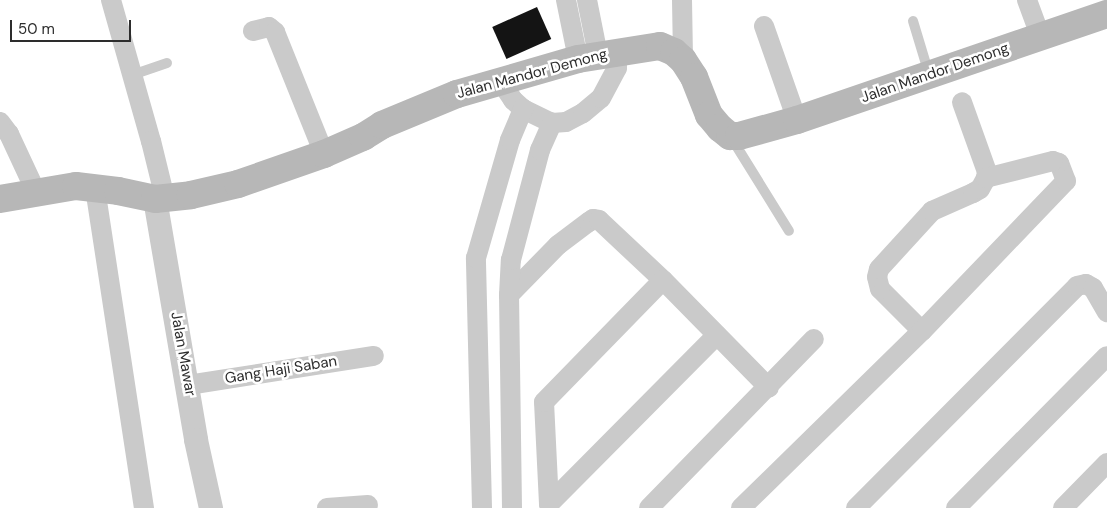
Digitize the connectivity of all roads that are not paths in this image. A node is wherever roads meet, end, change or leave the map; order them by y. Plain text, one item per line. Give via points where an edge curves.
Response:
1 (111, 0) edge
2 (566, 0) edge
3 (587, 0) edge
4 (682, 0) edge
5 (1027, 0) edge
6 (1107, 14) edge
7 (913, 21) dead end
8 (764, 26) dead end
9 (253, 31) dead end
10 (1041, 38) junction
11 (598, 55) junction
12 (684, 60) junction
13 (167, 63) dead end
14 (929, 74) junction
15 (132, 75) junction
16 (501, 82) junction
17 (962, 102) dead end
18 (523, 109) junction
19 (797, 120) junction
20 (0, 122) edge
21 (552, 123) junction
22 (730, 136) junction
23 (510, 140) junction
24 (540, 150) junction
25 (324, 154) junction
26 (986, 178) junction
27 (95, 188) junction
28 (36, 192) junction
29 (0, 199) edge
30 (160, 199) junction
31 (789, 231) dead end
32 (662, 280) junction
33 (509, 295) junction
34 (1107, 312) edge
35 (922, 332) junction
36 (717, 335) junction
37 (814, 340) dead end
38 (374, 356) dead end
39 (1107, 356) edge
40 (188, 385) junction
41 (769, 388) junction
42 (1107, 463) edge
43 (368, 505) dead end
44 (144, 508) edge
45 (211, 508) edge
46 (327, 508) edge
47 (482, 508) edge
48 (512, 508) edge
49 (650, 508) edge
50 (741, 508) edge
51 (856, 508) edge
52 (956, 508) edge
53 (1063, 508) edge

1 - 15 street, Jalan Mawar
2 - 11 street
3 - 11 street
4 - 12 street
5 - 10 street
6 - 10 main road, Jalan Mandor Demong
7 - 14 lane
8 - 19 street
9 - 25 street via 269,27 275,32
10 - 14 main road, Jalan Mandor Demong
11 - 12 main road, Jalan Mandor Demong via 660,46
11 - 16 main road, Jalan Mandor Demong
11 - 21 street via 617,68 601,98 566,122
12 - 22 main road via 709,115
13 - 15 lane
14 - 19 main road, Jalan Mandor Demong
15 - 30 street, Jalan Mawar
16 - 18 street
16 - 25 main road, Jalan Mandor Demong via 457,94 382,125
17 - 26 street via 987,172
18 - 21 street
18 - 23 street
19 - 22 main road, Jalan Mandor Demong
20 - 28 street via 9,134
21 - 24 street
22 - 31 lane
23 - 24 street
23 - 47 street via 476,258
24 - 33 street via 511,260
25 - 30 main road, Jalan Mandor Demong via 238,184
26 - 35 street via 980,189 932,211 879,269 880,289
26 - 35 street via 1053,161 1059,163 1066,181
27 - 28 main road, Jalan Mandor Demong via 76,186
27 - 30 main road, Jalan Mandor Demong
27 - 44 street
28 - 29 main road, Jalan Mandor Demong
30 - 40 street, Jalan Mawar
32 - 33 street via 599,220 593,219 558,245
32 - 36 street
32 - 36 street via 544,402 549,504
33 - 48 street
34 - 51 street via 1093,288 1086,284 1077,286
35 - 50 street
36 - 41 street
37 - 41 street
38 - 40 street, Gang Haji Saban
39 - 52 street
40 - 45 street, Jalan Mawar
41 - 49 street
42 - 53 street
43 - 46 street

